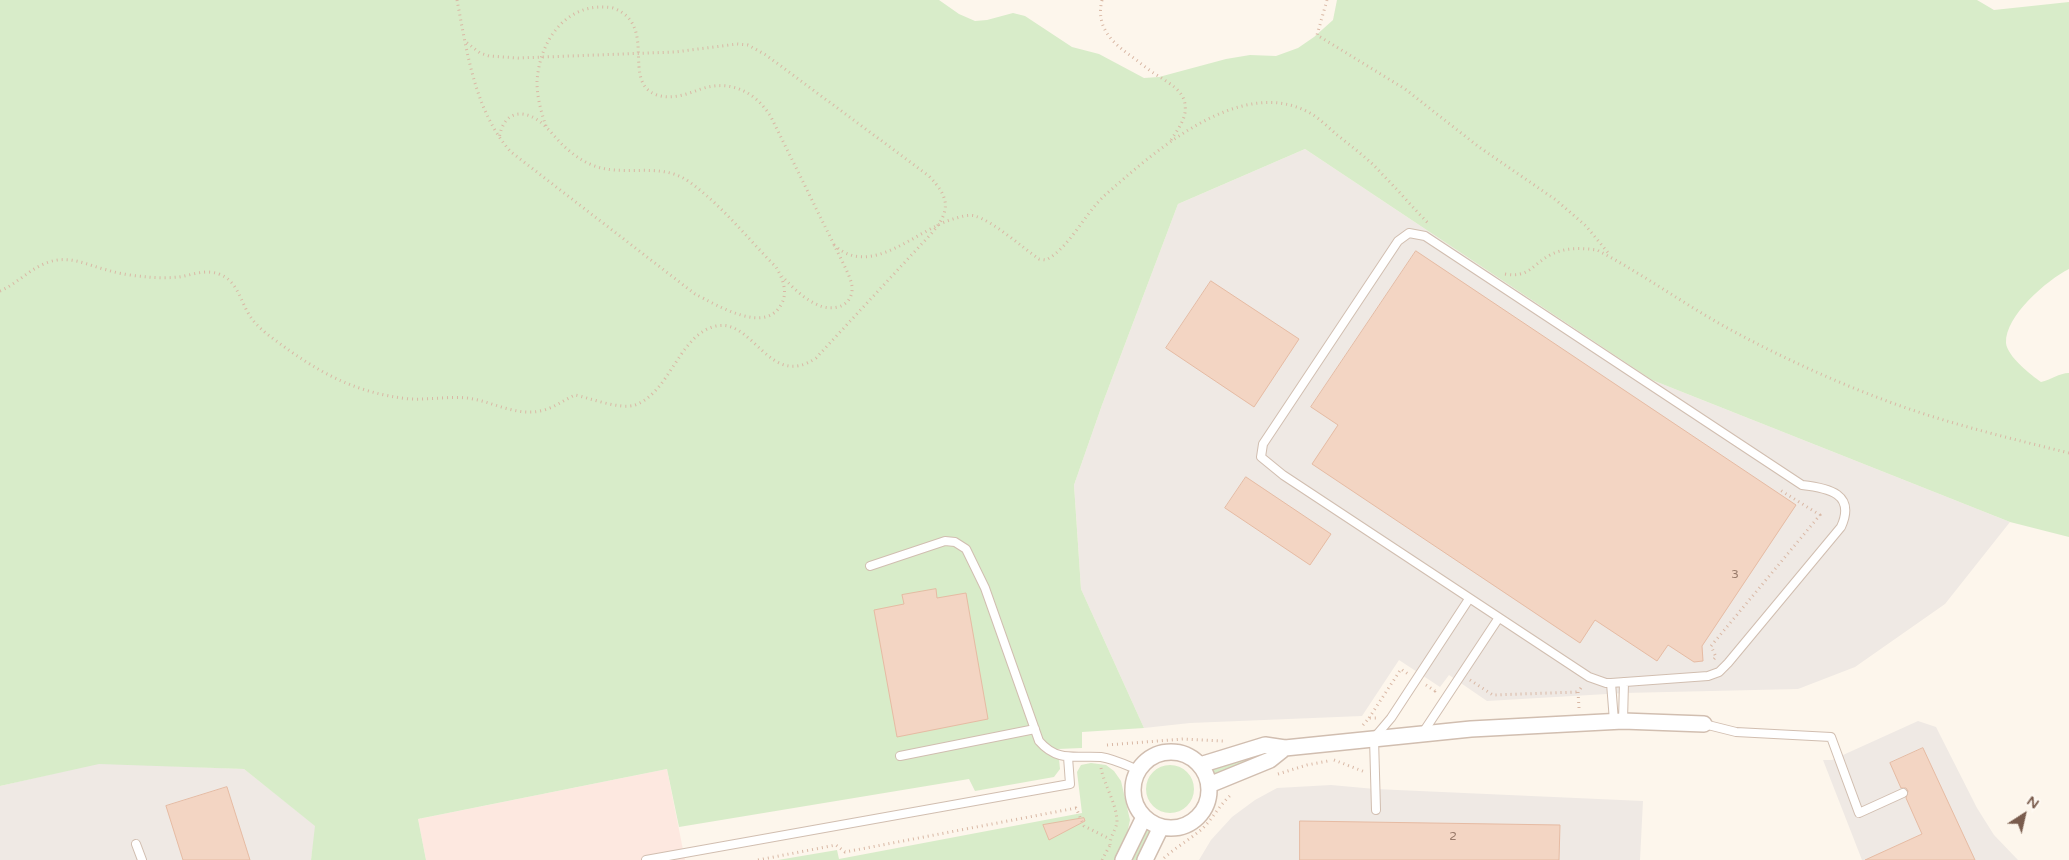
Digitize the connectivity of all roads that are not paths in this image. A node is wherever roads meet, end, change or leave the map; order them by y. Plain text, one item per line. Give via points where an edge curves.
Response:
1 (870, 566) dead end
2 (1469, 599) junction
3 (1498, 619) junction
4 (1624, 682) junction
5 (1611, 683) junction
6 (1618, 721) junction
7 (1704, 724) joint
8 (1035, 729) junction
9 (1421, 735) junction
10 (1374, 738) junction
11 (1285, 748) junction
12 (900, 756) dead end
13 (1068, 757) junction
14 (1200, 765) junction
15 (1138, 770) junction
16 (1209, 785) junction
17 (1904, 793) dead end
18 (1376, 810) dead end
19 (1144, 817) junction
20 (1161, 827) junction
21 (136, 844) dead end
22 (142, 860) edge
23 (646, 860) edge
24 (1123, 860) edge
25 (1145, 860) edge

1 - 8 lane via 945,541 955,542 966,549 985,588
2 - 3 lane
2 - 4 lane via 1261,457 1262,444 1398,241 1409,233 1425,236 1802,485 1834,492 1843,501 1847,514 1841,527 1719,672 1708,676
2 - 10 lane via 1391,718
3 - 5 lane via 1578,671
3 - 9 lane
4 - 5 lane
4 - 6 lane
5 - 6 lane
6 - 7 street
6 - 9 street
7 - 17 lane via 1736,732 1831,736 1859,813
8 - 12 lane
8 - 13 lane via 1039,741 1048,751
9 - 10 street
10 - 11 street
10 - 18 lane
11 - 14 street via 1265,745
11 - 16 street via 1270,760
13 - 15 lane via 1102,757
13 - 23 lane via 1070,784
14 - 15 street via 1175,752 1160,753
14 - 16 street
15 - 19 street via 1133,782 1133,795
16 - 20 street via 1204,810 1196,819 1179,827
19 - 20 street
19 - 24 street
20 - 25 street
21 - 22 lane

